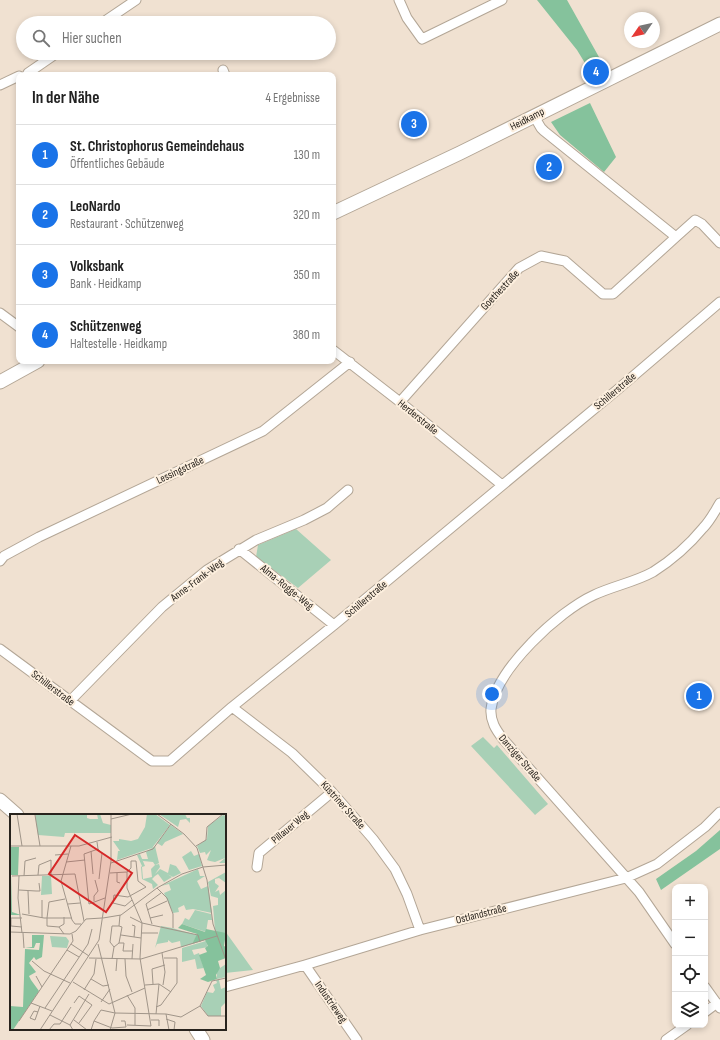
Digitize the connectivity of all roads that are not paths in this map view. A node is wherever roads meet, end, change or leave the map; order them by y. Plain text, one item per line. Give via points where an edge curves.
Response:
1 (136, 0) edge
2 (398, 0) edge
3 (502, 0) edge
4 (112, 16) edge
5 (720, 24) edge
6 (47, 60) edge
7 (29, 72) edge
8 (16, 79) edge
9 (0, 85) edge
10 (534, 116) junction
11 (336, 212) edge
12 (676, 237) junction
13 (720, 243) edge
14 (720, 302) edge
15 (0, 313) edge
16 (16, 325) edge
17 (336, 352) edge
18 (350, 362) junction
19 (33, 364) edge
20 (0, 382) edge
21 (400, 402) junction
22 (502, 485) junction
23 (348, 490) dead end
24 (720, 503) edge
25 (239, 549) junction
26 (0, 561) edge
27 (334, 625) junction
28 (0, 649) edge
29 (70, 701) junction
30 (232, 707) junction
31 (332, 792) junction
32 (0, 800) edge
33 (720, 812) edge
34 (16, 814) edge
35 (257, 867) dead end
36 (626, 878) junction
37 (420, 930) junction
38 (672, 940) edge
39 (305, 965) junction
40 (226, 987) edge
41 (708, 991) edge
42 (718, 1006) edge
43 (708, 1011) edge
44 (683, 1028) edge
45 (197, 1030) edge
46 (203, 1040) edge
47 (357, 1040) edge
48 (666, 1040) edge

1 - 4 street
2 - 3 street via 422,39
5 - 10 main road, Heidkamp
6 - 7 street
8 - 9 street
10 - 11 main road, Heidkamp
10 - 12 street via 544,131
12 - 13 street, Goethestraße via 695,220
12 - 21 street, Goethestraße via 613,294 603,294 565,261 541,256 519,268
14 - 22 street, Schillerstraße
15 - 16 street
17 - 18 street, Herderstraße
18 - 21 street, Herderstraße
18 - 26 street, Lessingstraße via 263,431 39,537 4,556
19 - 20 main road
21 - 22 street, Herderstraße
22 - 27 street, Schillerstraße
23 - 25 street, Anne-Frank-Weg via 322,511
24 - 36 street, Danziger Straße via 704,527 679,552 653,572 593,595 546,628 508,671 495,694 491,709 492,720 503,739
25 - 27 street, Alma-Rogge-Weg
25 - 29 street, Anne-Frank-Weg via 207,570 162,606
27 - 30 street, Schillerstraße
28 - 29 street, Schillerstraße
29 - 30 street, Schillerstraße via 152,761 170,760
30 - 31 street, Küstriner Straße via 292,753
31 - 35 street, Pillauer Weg via 259,853
31 - 37 street, Küstriner Straße via 373,839 394,869 407,894
32 - 34 main road
33 - 36 street, Ostlandstraße via 705,827 657,864
36 - 37 street, Ostlandstraße
36 - 38 street, Danziger Straße
37 - 39 street, Ostlandstraße
39 - 40 street, Ostlandstraße
39 - 47 street, Industrieweg
41 - 42 street
42 - 43 street
44 - 48 street
45 - 46 main road

